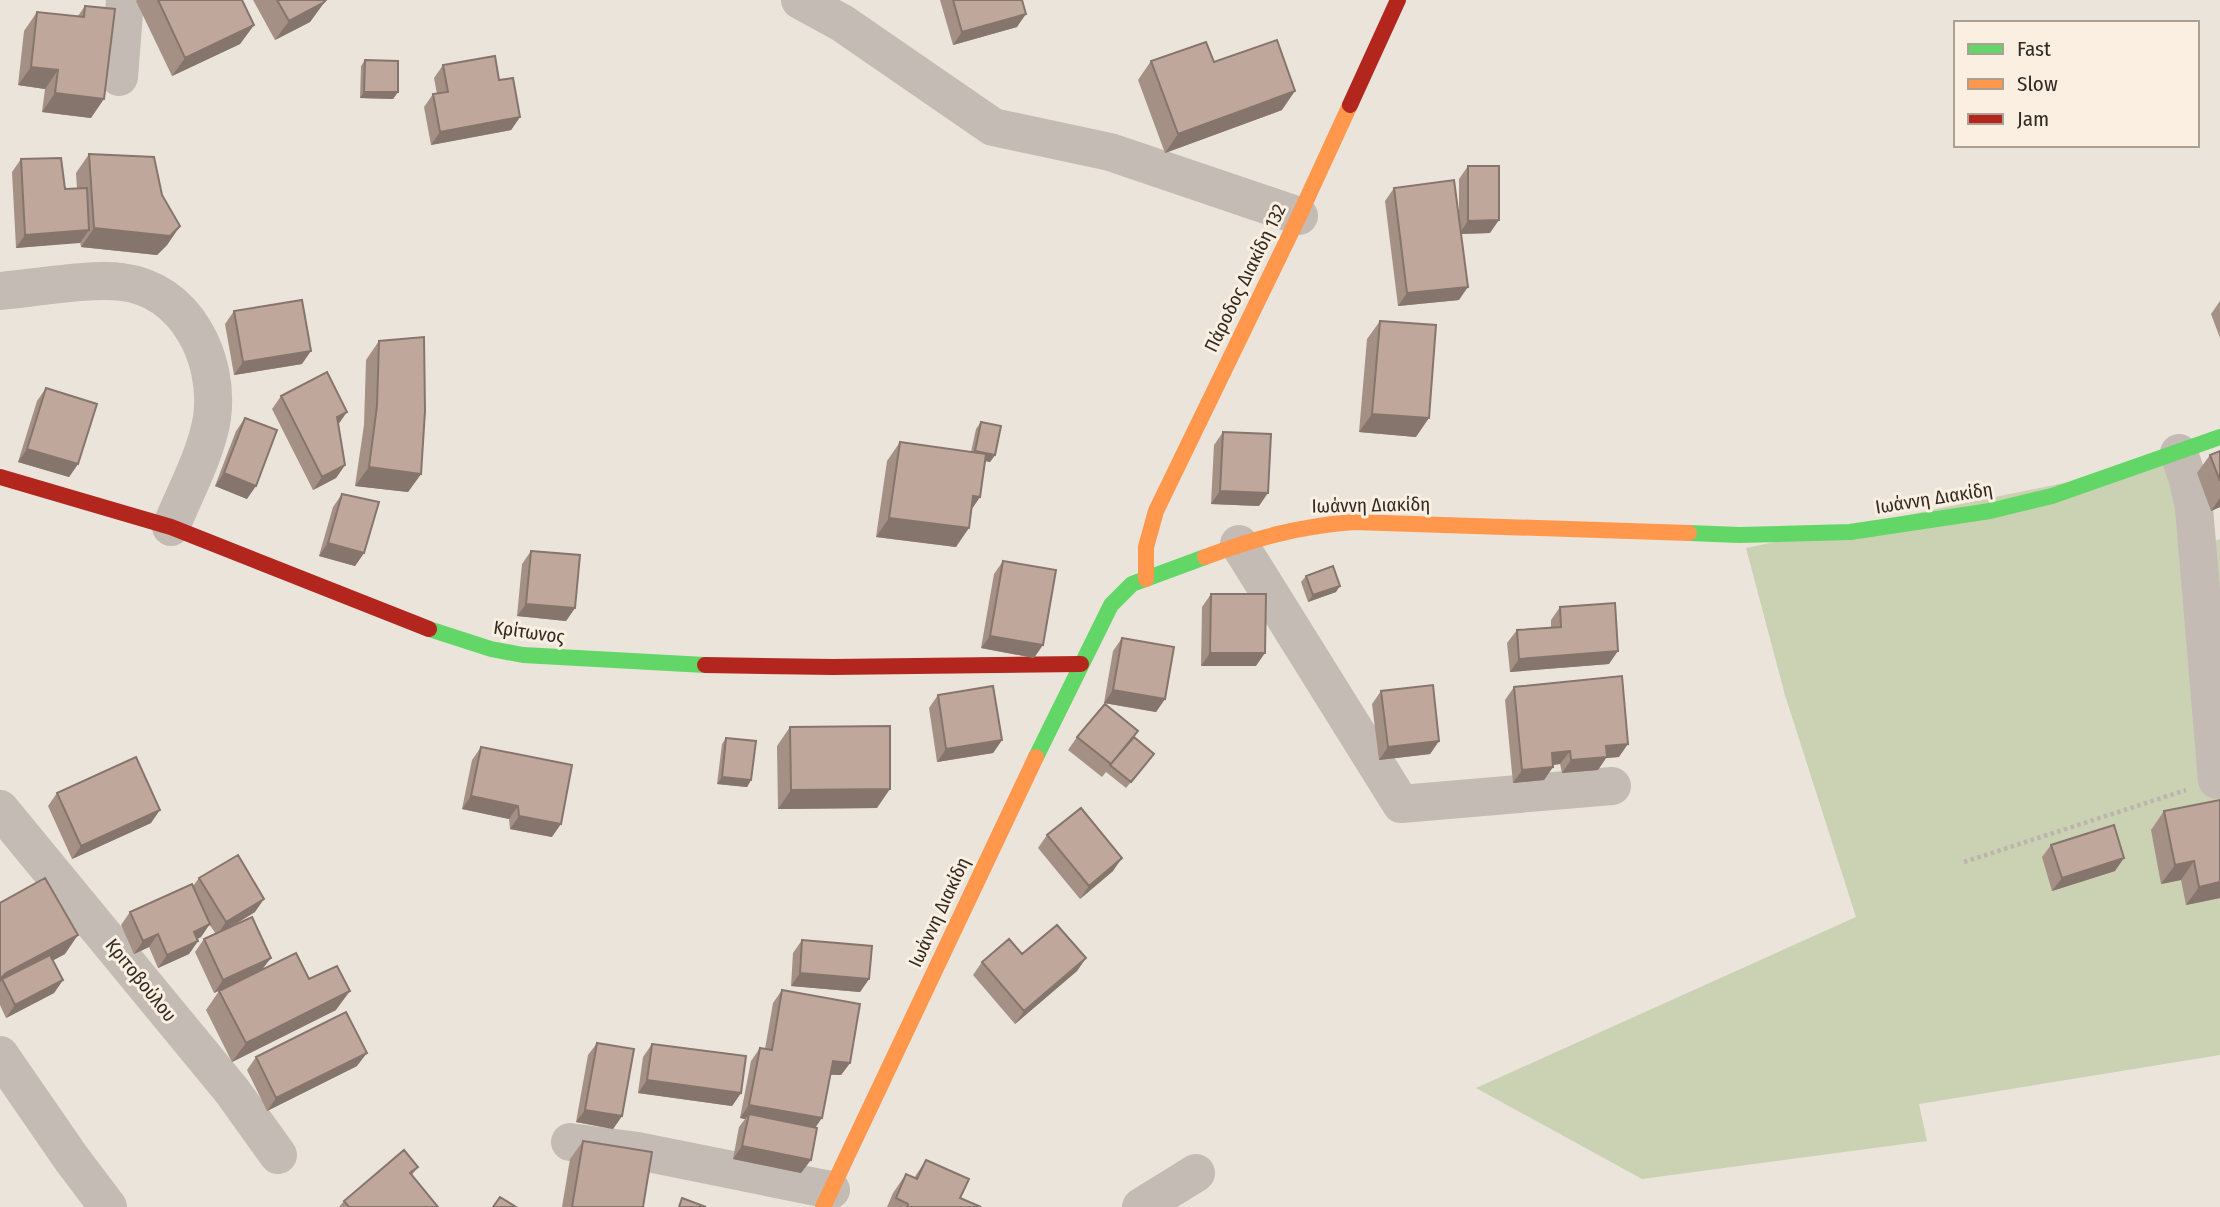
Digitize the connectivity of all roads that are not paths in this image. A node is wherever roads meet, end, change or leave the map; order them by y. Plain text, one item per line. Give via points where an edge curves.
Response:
1 (125, 0) edge
2 (800, 0) edge
3 (1398, 0) edge
4 (118, 77) dead end
5 (1299, 216) junction
6 (0, 291) edge
7 (2220, 437) edge
8 (2179, 453) junction
9 (0, 477) edge
10 (171, 527) junction
11 (1239, 544) junction
12 (1146, 579) junction
13 (1080, 664) junction
14 (2217, 780) road end
15 (1612, 786) dead end
16 (0, 809) edge
17 (0, 1055) edge
18 (570, 1142) dead end
19 (278, 1155) dead end
20 (1196, 1173) dead end
21 (827, 1199) edge
22 (108, 1207) edge
23 (1141, 1207) edge

1 - 4 street
2 - 5 street via 842,23 993,127 1110,152
3 - 5 street, Πάροδος Διακίδη 132
5 - 12 street, Πάροδος Διακίδη 132 via 1156,510 1146,547
6 - 10 street via 122,282 168,299 189,322 212,383 212,420
7 - 8 street, Ιωάννη Διακίδη
8 - 11 street, Ιωάννη Διακίδη via 1990,512 1850,532 1739,536 1354,522 1312,525
8 - 14 street via 2194,508
9 - 10 street, Κρίτωνος
10 - 13 street, Κρίτωνος via 450,637 523,655 748,667
11 - 12 street, Ιωάννη Διακίδη
11 - 15 street via 1401,804
12 - 13 street, Ιωάννη Διακίδη via 1132,584 1111,605
13 - 21 street, Ιωάννη Διακίδη
16 - 19 street, Κριτοβούλου via 232,1091
17 - 22 street
18 - 21 street via 638,1152
20 - 23 street

